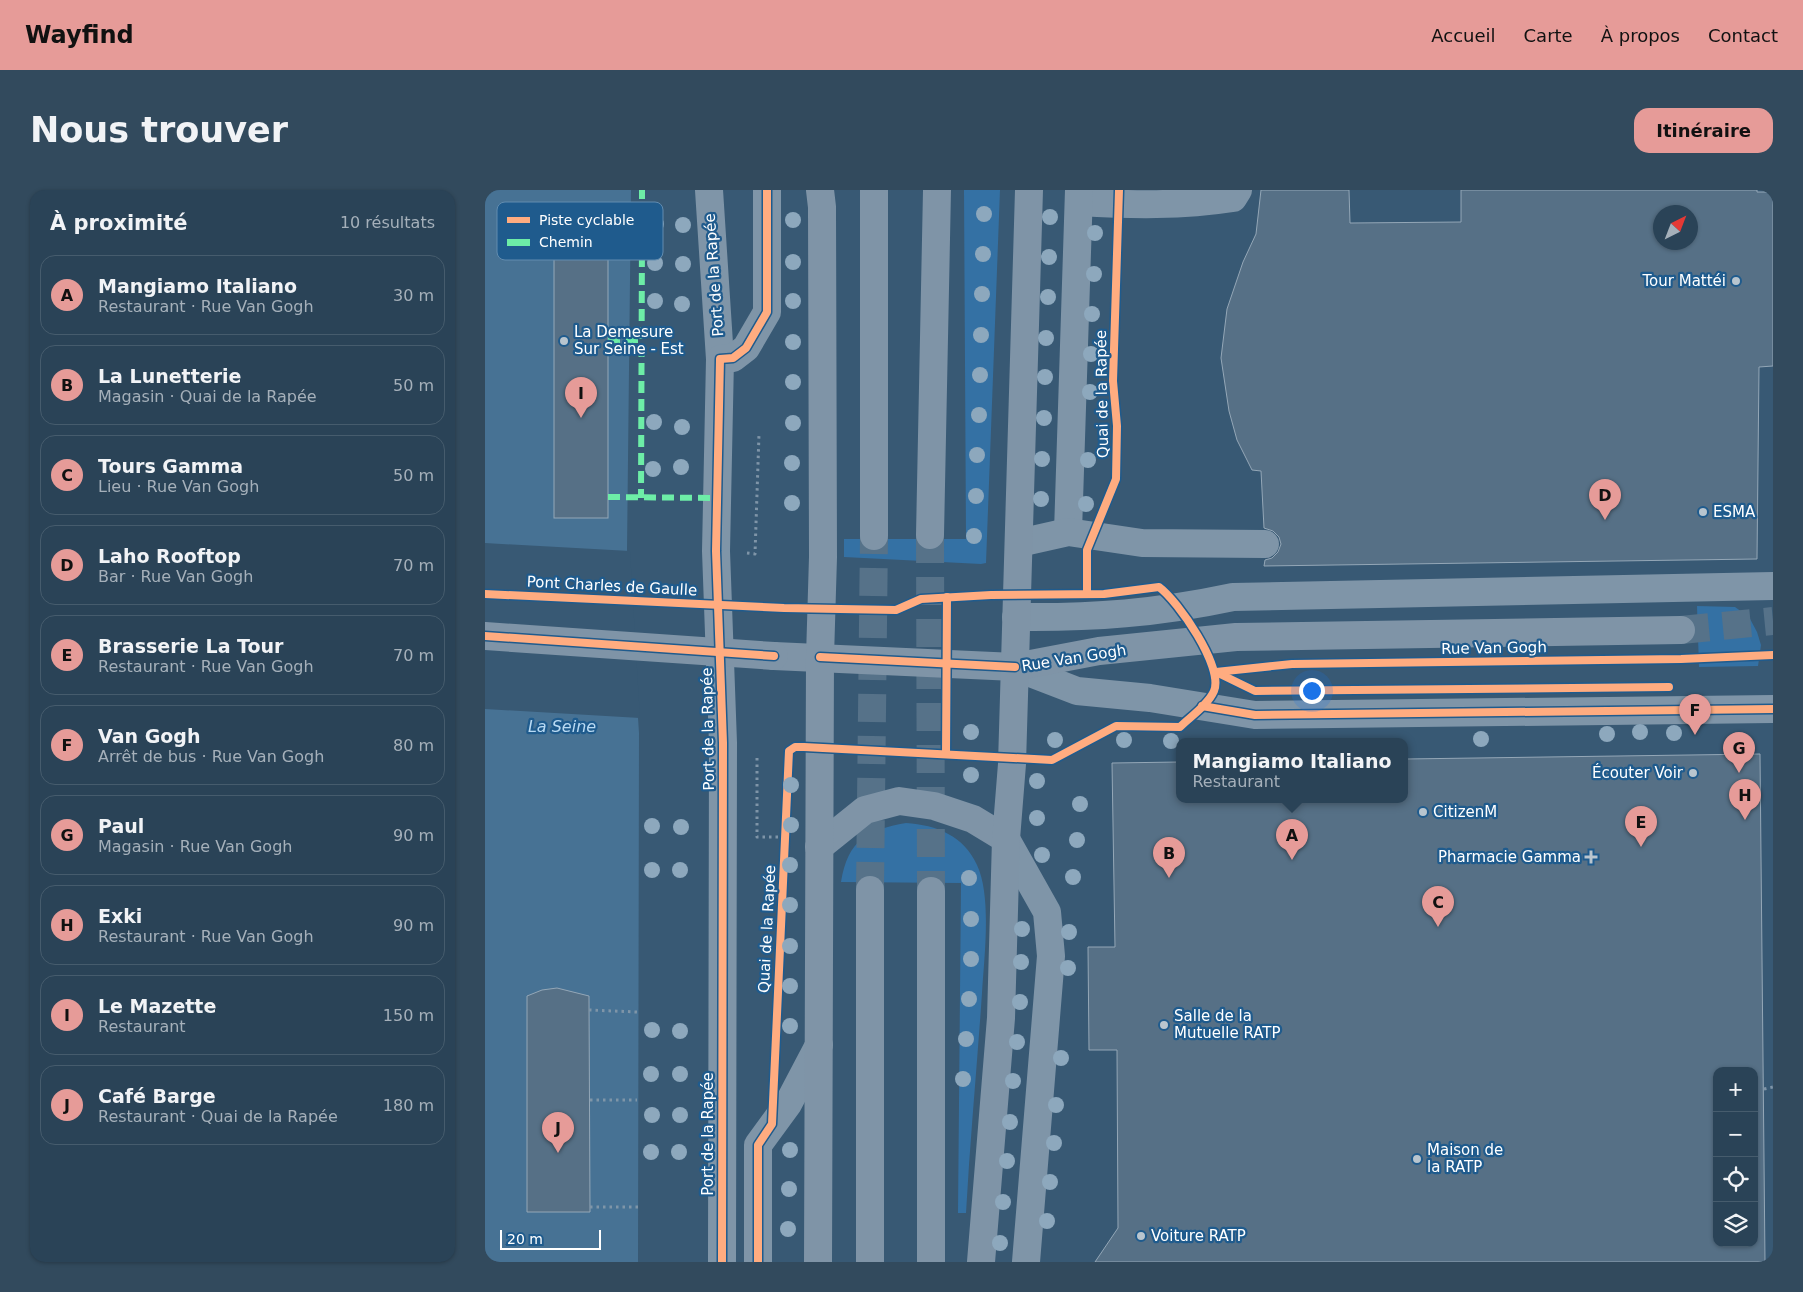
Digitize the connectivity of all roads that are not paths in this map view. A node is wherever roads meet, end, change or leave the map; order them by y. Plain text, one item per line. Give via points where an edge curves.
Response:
1 (709, 190) edge
2 (767, 190) edge
3 (820, 190) edge
4 (874, 190) edge
5 (937, 190) edge
6 (1029, 190) edge
7 (1238, 190) edge
8 (1079, 196) edge
9 (720, 359) junction
10 (1068, 532) junction
11 (931, 535) tunnel mouth
12 (874, 536) tunnel mouth
13 (1019, 543) junction
14 (1265, 544) dead end
15 (1773, 586) edge
16 (1016, 617) junction
17 (1681, 630) tunnel mouth
18 (485, 636) edge
19 (820, 657) junction
20 (1015, 667) junction
21 (1773, 709) edge
22 (1007, 839) junction
23 (819, 847) junction
24 (870, 890) tunnel mouth
25 (931, 891) tunnel mouth
26 (819, 1045) junction
27 (721, 1262) edge
28 (758, 1262) edge
29 (818, 1262) edge
30 (871, 1262) edge
31 (931, 1262) edge
32 (981, 1262) edge
33 (1026, 1262) edge

1 - 9 street, Port de la Rapée
2 - 9 street, Port de la Rapée via 767,312 746,348 733,358
3 - 19 main road via 823,207
4 - 12 main road
5 - 11 main road
6 - 13 main road
7 - 8 street via 1233,198 1194,204
8 - 10 street, Quai de la Rapée
9 - 27 street, Port de la Rapée via 716,551 723,744
10 - 13 street
10 - 14 street via 1142,543
13 - 16 main road
15 - 16 street via 1233,597 1146,613 1075,618
16 - 20 main road
17 - 20 main road, Rue Van Gogh via 1235,637 1099,651
18 - 19 main road, bridge
19 - 20 main road
19 - 23 main road
20 - 21 street, Rue Van Gogh via 1077,691 1150,698 1255,715
20 - 22 main road
22 - 23 main road via 973,819 934,806 899,801 865,810
22 - 32 main road via 1001,1018
22 - 33 street via 1047,912 1051,956
23 - 26 main road
24 - 30 main road
25 - 31 main road
26 - 28 street via 789,1104 757,1145
26 - 29 main road

